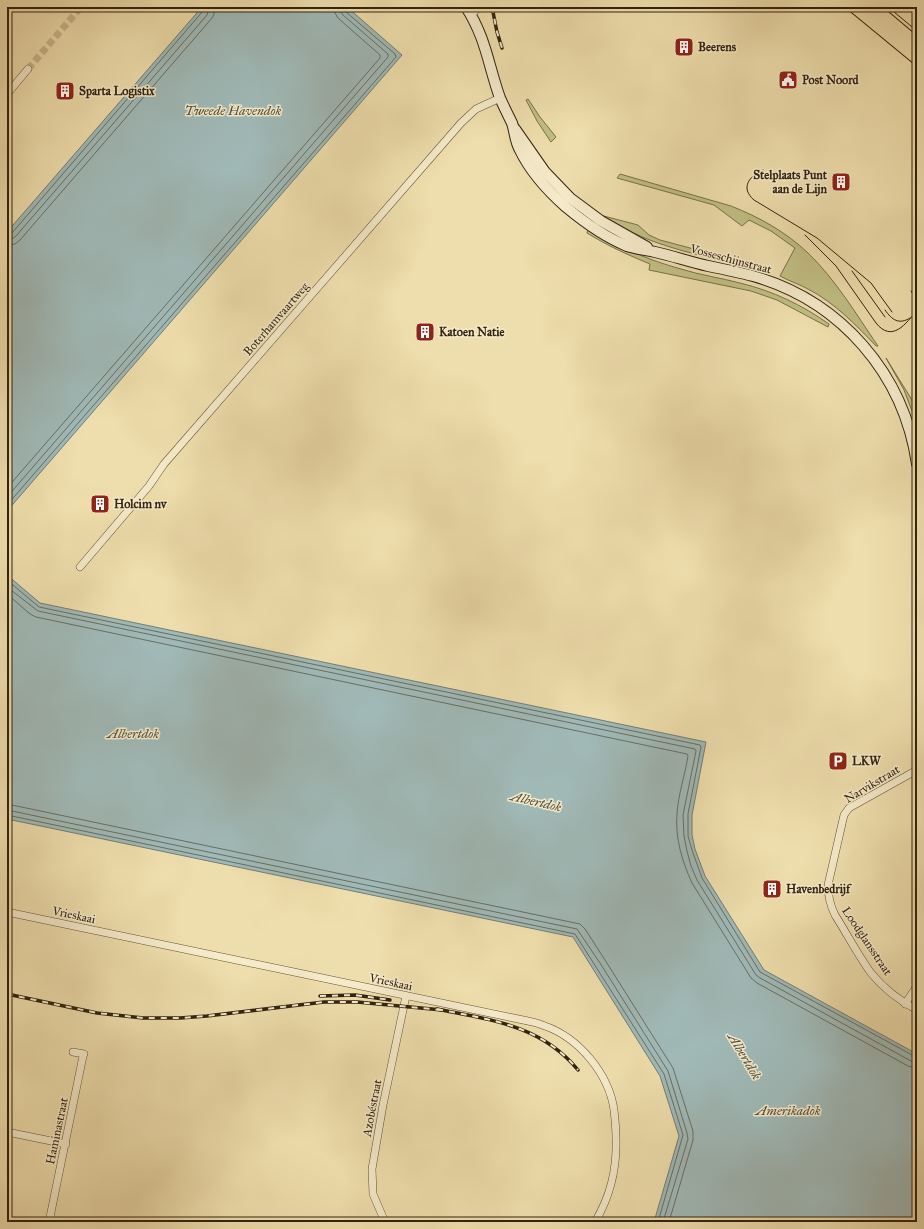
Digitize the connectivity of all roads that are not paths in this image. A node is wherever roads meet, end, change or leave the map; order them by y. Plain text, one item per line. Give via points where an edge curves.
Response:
1 (479, 7) edge
2 (855, 7) edge
3 (873, 7) edge
4 (469, 11) edge
5 (917, 44) edge
6 (917, 58) edge
7 (28, 69) tunnel mouth
8 (7, 94) edge
9 (500, 98) junction
10 (917, 464) edge
11 (80, 567) dead end
12 (917, 770) edge
13 (842, 821) joint
14 (7, 912) edge
15 (917, 986) edge
16 (406, 996) junction
17 (905, 1004) junction
18 (917, 1010) edge
19 (73, 1052) dead end
20 (7, 1132) edge
21 (66, 1144) junction
22 (49, 1222) edge
23 (385, 1222) edge
24 (595, 1222) edge

1 - 4 street
2 - 6 main road
3 - 5 main road
4 - 9 street, Vosseschijnstraat via 486,47
7 - 8 street
9 - 10 street, Vosseschijnstraat via 526,160 543,183 590,226 628,246 766,280 806,298 833,316 869,352 890,383 904,412
9 - 11 street, Boterhamvaartweg via 476,109 460,123 164,464 150,486
12 - 13 street, Narvikstraat via 849,808
13 - 17 street, Loodglansstraat via 828,885 830,905 871,973
14 - 16 street, Vrieskaai
15 - 17 street
16 - 23 street, Azobéstraat via 372,1169 373,1194
16 - 24 street, Vrieskaai via 546,1026 568,1038 589,1057 608,1090 614,1109 616,1132 616,1167 604,1207
17 - 18 street, Loodglansstraat
19 - 21 street, Haminastraat via 84,1054
20 - 21 street
21 - 22 street, Haminastraat

